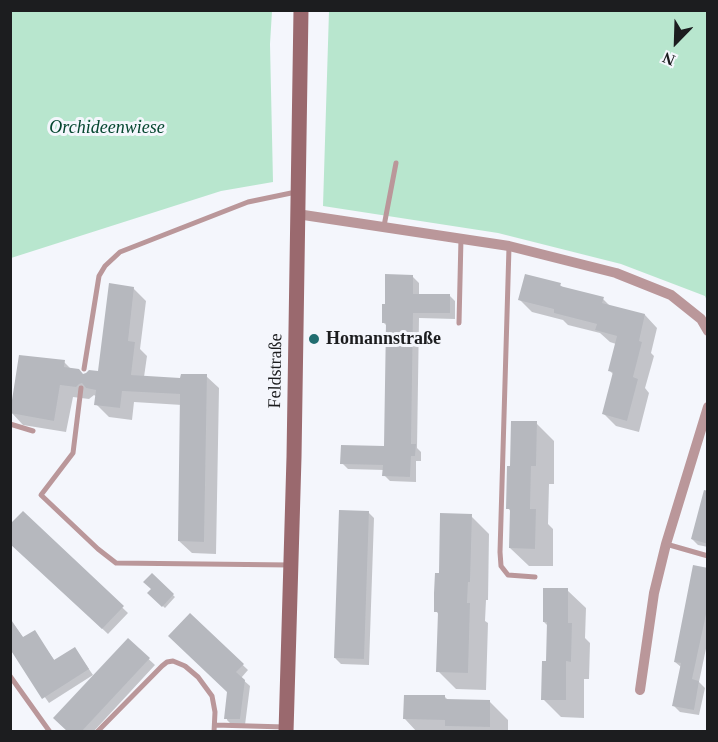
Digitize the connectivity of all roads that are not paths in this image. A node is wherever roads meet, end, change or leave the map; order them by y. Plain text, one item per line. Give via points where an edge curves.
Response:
1 (301, 10) edge
2 (396, 163) dead end
3 (297, 192) junction
4 (297, 214) junction
5 (384, 226) junction
6 (461, 238) junction
7 (509, 246) junction
8 (459, 323) dead end
9 (708, 331) edge
10 (84, 369) dead end
11 (81, 388) dead end
12 (708, 407) edge
13 (10, 424) edge
14 (33, 431) dead end
15 (666, 544) junction
16 (708, 556) edge
17 (291, 565) junction
18 (535, 577) dead end
19 (10, 676) edge
20 (640, 690) dead end
21 (214, 729) edge
22 (287, 729) edge
23 (50, 732) edge
24 (97, 732) edge

1 - 3 street, Feldstraße
2 - 5 lane
3 - 4 street, Feldstraße
3 - 10 lane via 248,202 120,252 99,276
4 - 5 street
4 - 17 street, Feldstraße
5 - 6 street
6 - 7 street
6 - 8 lane
7 - 9 street via 616,273 671,295 701,319
7 - 18 lane via 501,566 508,575
11 - 17 lane via 73,453 41,495 116,563
12 - 15 street
13 - 14 lane
15 - 16 lane
15 - 20 street via 654,593
17 - 22 street, Feldstraße
19 - 23 lane
21 - 22 lane
21 - 24 lane via 212,696 198,677 173,661 162,666

